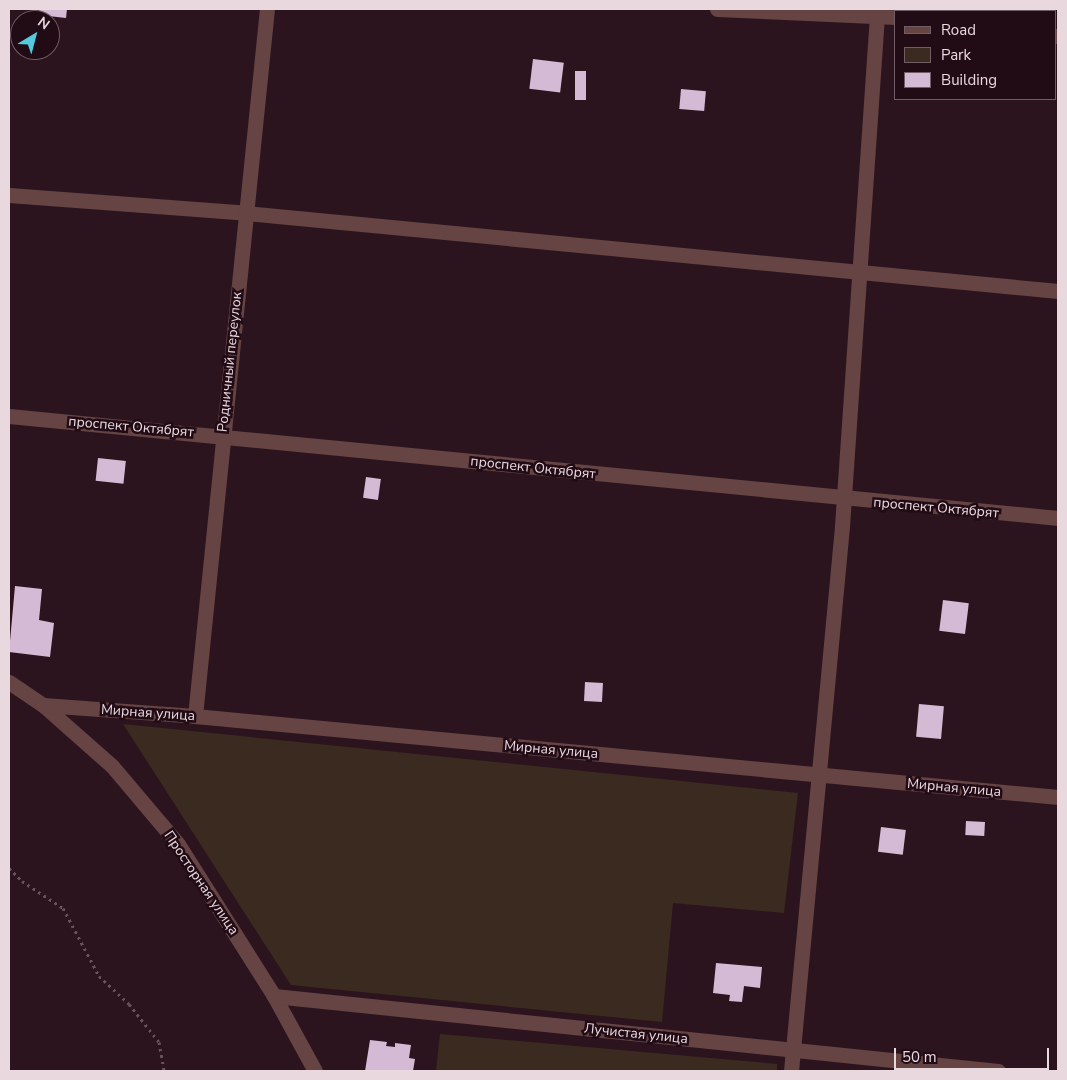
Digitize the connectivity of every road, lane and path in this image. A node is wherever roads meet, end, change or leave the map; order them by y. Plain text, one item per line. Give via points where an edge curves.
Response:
1 (267, 9) edge
2 (717, 9) edge
3 (877, 15) junction
4 (894, 17) edge
5 (9, 195) edge
6 (246, 213) junction
7 (860, 273) junction
8 (1058, 291) edge
9 (9, 416) edge
10 (222, 435) junction
11 (844, 500) junction
12 (1058, 518) edge
13 (9, 682) edge
14 (44, 706) junction
15 (195, 716) junction
16 (820, 775) junction
17 (1058, 797) edge
18 (9, 868) edge
19 (274, 996) junction
20 (793, 1051) junction
21 (164, 1071) edge
22 (315, 1071) edge
23 (791, 1071) edge
24 (998, 1071) edge

1 - 6 street, Родничный переулок
2 - 3 street
3 - 4 street
3 - 7 street
5 - 6 street
6 - 7 street
6 - 10 street, Родничный переулок
7 - 8 street
7 - 11 street
9 - 10 street, проспект Октябрят
10 - 11 street, проспект Октябрят
10 - 15 street, Родничный переулок
11 - 12 street, проспект Октябрят
11 - 16 street
13 - 14 street, Просторная улица
14 - 15 street, Мирная улица
14 - 19 street, Просторная улица via 112,766 178,844
15 - 16 street, Мирная улица
16 - 17 street, Мирная улица
16 - 20 street
18 - 21 path via 22,881 64,908 99,976 129,1004 159,1042
19 - 20 street, Лучистая улица
19 - 22 street, Просторная улица
20 - 23 street
20 - 24 street, Лучистая улица

